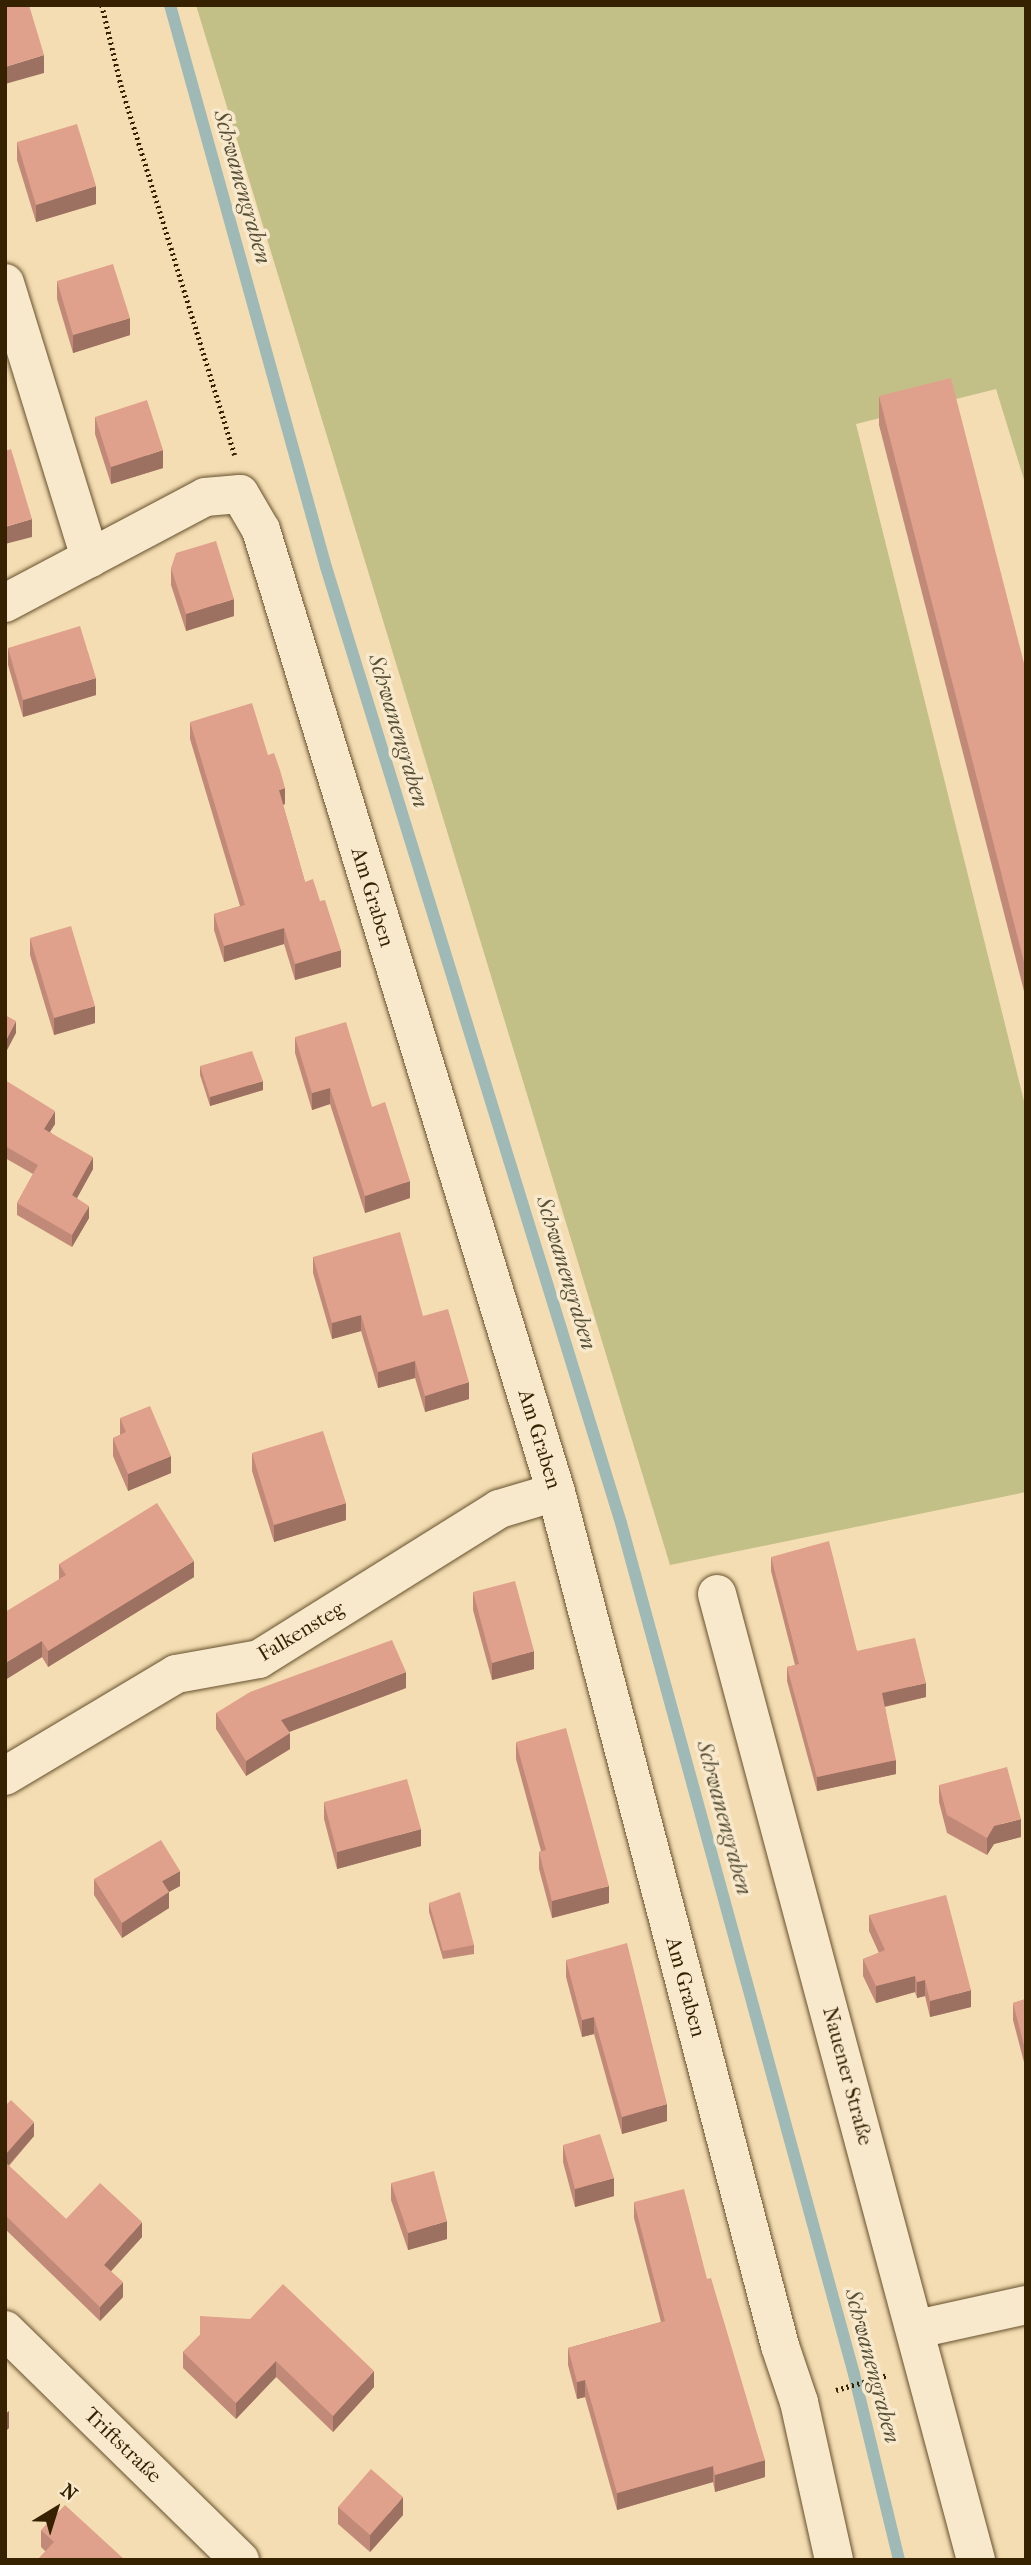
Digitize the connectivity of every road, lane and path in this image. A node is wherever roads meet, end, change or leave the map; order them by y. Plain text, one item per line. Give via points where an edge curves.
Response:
1 (102, 5) edge
2 (5, 283) edge
3 (240, 494) junction
4 (90, 558) junction
5 (5, 603) edge
6 (556, 1492) junction
7 (717, 1594) dead end
8 (5, 1776) edge
9 (1026, 2305) edge
10 (917, 2329) junction
11 (5, 2330) edge
12 (882, 2376) dead end
13 (830, 2392) dead end
14 (240, 2560) edge
15 (834, 2560) edge
16 (976, 2560) edge

1 - 3 path via 121,85 233,438
2 - 4 street
3 - 4 street via 205,497
3 - 6 street, Am Graben via 261,530
4 - 5 street
6 - 8 street, Falkensteg via 499,1509 259,1659 176,1674
6 - 15 street, Am Graben via 780,2346 799,2402
7 - 10 street, Nauener Straße
9 - 10 street
10 - 16 street, Nauener Straße
11 - 14 street, Triftstraße
12 - 13 path

